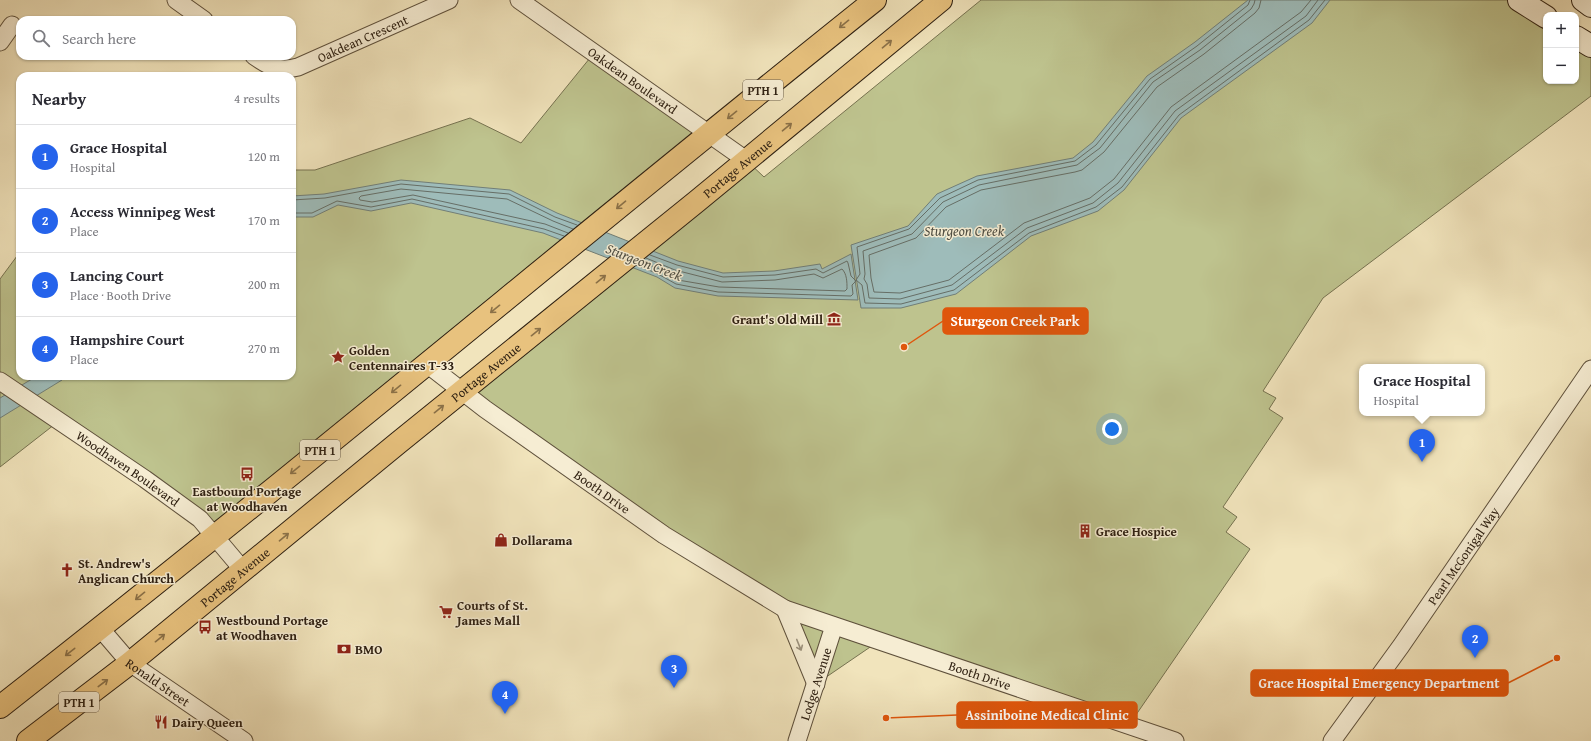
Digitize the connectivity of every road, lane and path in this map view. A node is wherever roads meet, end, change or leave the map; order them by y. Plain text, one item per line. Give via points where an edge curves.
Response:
1 (176, 0) edge
2 (449, 0) edge
3 (519, 0) edge
4 (875, 0) edge
5 (1519, 0) edge
6 (1583, 0) edge
7 (930, 3) edge
8 (1591, 6) edge
9 (1543, 15) edge
10 (198, 16) edge
11 (12, 25) dead end
12 (1579, 39) edge
13 (0, 42) edge
14 (1591, 46) edge
15 (260, 60) edge
16 (708, 134) junction
17 (746, 160) junction
18 (427, 364) junction
19 (1591, 369) edge
20 (0, 381) edge
21 (462, 391) junction
22 (213, 536) junction
23 (243, 570) junction
24 (785, 609) junction
25 (834, 626) junction
26 (100, 628) junction
27 (130, 663) junction
28 (816, 684) junction
29 (0, 707) edge
30 (28, 741) edge
31 (244, 741) edge
32 (797, 741) edge
33 (1175, 741) edge
34 (1332, 741) edge

1 - 10 street
2 - 15 street, Oakdean Crescent via 298,66 275,68
3 - 16 street, Oakdean Boulevard
4 -> 16 highway, PTH 1
5 - 9 main road
6 - 8 main road
17 -> 7 highway, Portage Avenue / PTH 1
11 - 13 street
12 - 14 main road
16 - 17 street, Oakdean Boulevard
16 -> 18 highway, PTH 1
21 -> 17 highway, Portage Avenue / PTH 1
18 - 21 street, Booth Drive
18 -> 22 highway, PTH 1
19 - 34 street, Pearl McGonigal Way via 1401,646
20 - 22 street, Woodhaven Boulevard via 140,475 200,520
23 -> 21 highway, Portage Avenue / PTH 1
21 - 24 street, Booth Drive via 664,535
22 - 23 street, Woodhaven Boulevard
22 -> 26 highway, PTH 1
27 -> 23 highway, Portage Avenue / PTH 1
24 - 25 street, Booth Drive
24 -> 28 street
25 - 28 street, Lodge Avenue
25 - 33 street, Booth Drive
26 - 27 street, Ronald Street
26 -> 29 highway, PTH 1
30 -> 27 highway, Portage Avenue / PTH 1
27 - 31 street, Ronald Street
28 - 32 street, Lodge Avenue

